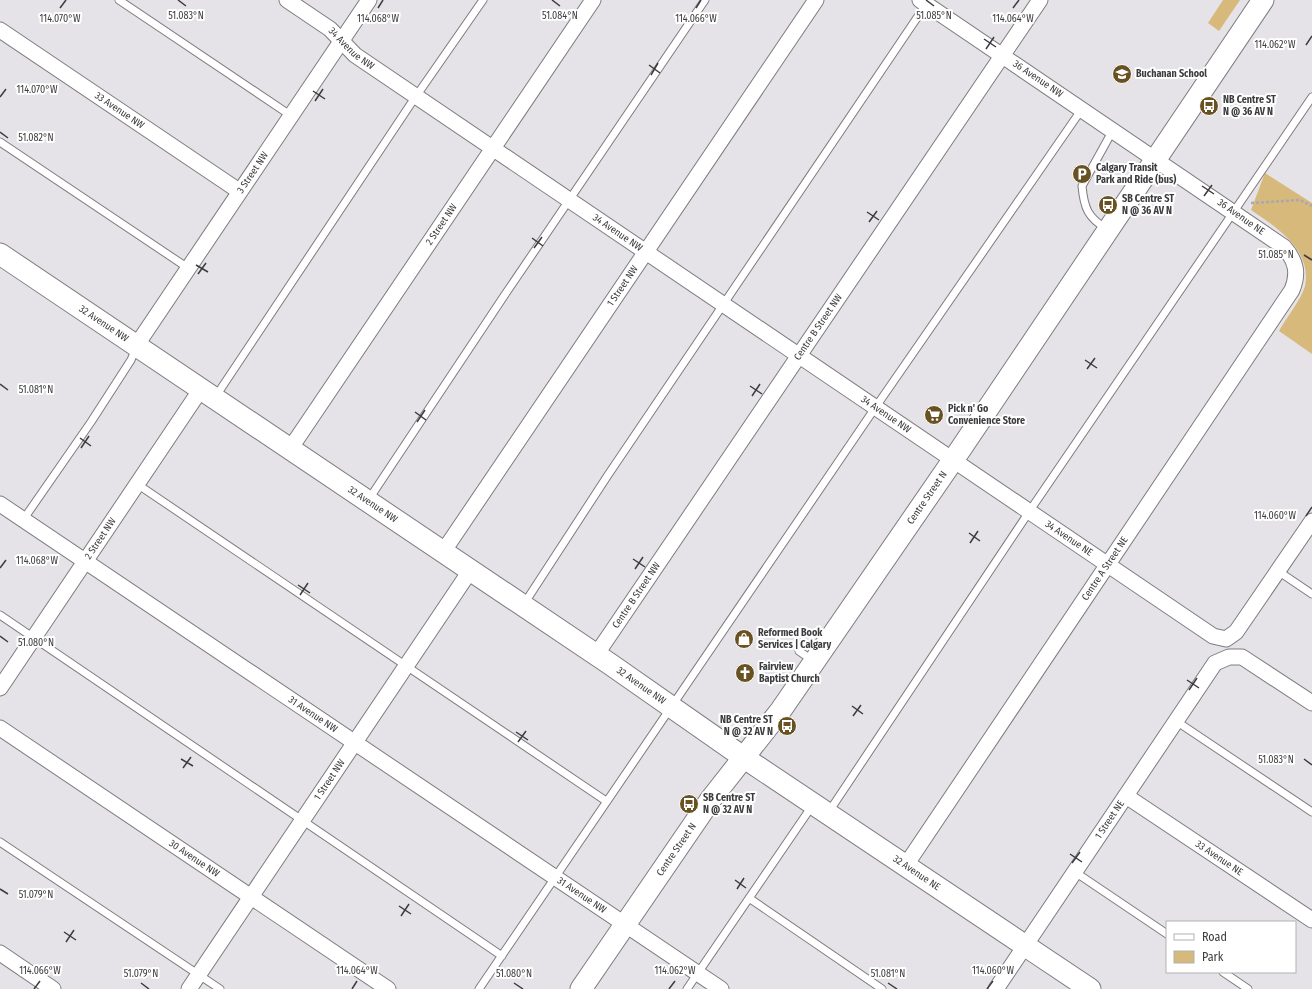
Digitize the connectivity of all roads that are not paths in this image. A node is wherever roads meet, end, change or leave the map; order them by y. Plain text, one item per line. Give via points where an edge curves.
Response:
1 (119, 0) edge
2 (287, 0) edge
3 (369, 0) edge
4 (483, 0) edge
5 (593, 0) edge
6 (705, 0) edge
7 (816, 0) edge
8 (1040, 0) edge
9 (1263, 0) edge
10 (925, 1) edge
11 (0, 30) edge
12 (342, 41) junction
13 (1003, 55) junction
14 (417, 97) junction
15 (1312, 97) edge
16 (1082, 109) junction
17 (290, 115) junction
18 (1113, 129) junction
19 (0, 142) edge
20 (492, 148) junction
21 (1156, 159) junction
22 (239, 191) junction
23 (570, 200) junction
24 (1237, 208) junction
25 (1108, 230) junction
26 (645, 252) junction
27 (0, 254) edge
28 (188, 268) junction
29 (1297, 269) joint
30 (723, 304) junction
31 (136, 346) junction
32 (799, 356) junction
33 (208, 393) junction
34 (875, 408) junction
35 (290, 449) junction
36 (952, 460) junction
37 (137, 484) junction
38 (368, 501) junction
39 (0, 504) edge
40 (1029, 512) junction
41 (23, 520) junction
42 (1312, 521) edge
43 (443, 552) junction
44 (85, 561) junction
45 (1107, 565) junction
46 (470, 571) junction
47 (1278, 571) junction
48 (1312, 594) edge
49 (523, 606) junction
50 (0, 615) edge
51 (34, 638) junction
52 (596, 655) junction
53 (407, 666) junction
54 (0, 688) edge
55 (1312, 703) edge
56 (671, 706) junction
57 (1176, 721) junction
58 (0, 728) edge
59 (354, 743) junction
60 (743, 757) junction
61 (1126, 796) junction
62 (606, 801) junction
63 (820, 808) junction
64 (1312, 812) edge
65 (303, 819) junction
66 (0, 842) edge
67 (906, 865) junction
68 (1074, 872) junction
69 (554, 878) junction
70 (250, 896) junction
71 (748, 898) junction
72 (1312, 920) edge
73 (624, 925) junction
74 (1166, 933) edge
75 (1026, 945) junction
76 (0, 953) edge
77 (502, 956) junction
78 (698, 973) junction
79 (1224, 973) edge
80 (199, 975) junction
81 (53, 989) edge
82 (189, 989) edge
83 (220, 989) edge
84 (388, 989) edge
85 (479, 989) edge
86 (581, 989) edge
87 (687, 989) edge
88 (721, 989) edge
89 (882, 989) edge
90 (996, 989) edge
91 (1090, 989) edge
92 (1248, 989) edge

1 - 17 lane
2 - 12 street, 34 Avenue NW via 330,29
3 - 12 street, 3 Street NW
4 - 14 lane
5 - 20 street, 2 Street NW
6 - 23 lane
7 - 26 street, 1 Street NW
8 - 13 street, Centre B Street NW
9 - 21 street, Centre Street N
10 - 13 street, 36 Avenue NW
10 - 30 lane
11 - 22 street, 33 Avenue NW
12 - 14 street, 34 Avenue NW via 355,55
12 - 17 street, 3 Street NW
13 - 16 street, 36 Avenue NW
13 - 32 street, Centre B Street NW
14 - 20 street, 34 Avenue NW
14 - 33 lane
15 - 24 lane
16 - 18 street, 36 Avenue NW
16 - 34 lane
17 - 22 street, 3 Street NW
18 - 21 street, 36 Avenue NW
18 - 25 lane via 1082,186 1088,214
19 - 28 lane
20 - 23 street, 34 Avenue NW
20 - 35 street, 2 Street NW
21 - 24 street, 36 Avenue NE
21 - 25 street, Centre Street N
22 - 28 street, 3 Street NW
23 - 26 street, 34 Avenue NW
23 - 38 lane
24 - 29 street, 36 Avenue NE via 1284,247 1292,256
24 - 40 lane
25 - 36 street, Centre Street N
26 - 30 street, 34 Avenue NW
26 - 43 street, 1 Street NW
27 - 31 street, 32 Avenue NW
28 - 31 street, 3 Street NW
29 - 45 street, Centre A Street NE via 1292,290
30 - 32 street, 34 Avenue NW
30 - 49 lane via 608,474
31 - 33 street, 32 Avenue NW
31 - 41 lane via 131,360 91,422
32 - 34 street, 34 Avenue NW
32 - 52 street, Centre B Street NW
33 - 35 street, 32 Avenue NW
33 - 37 street, 2 Street NW
34 - 36 street, 34 Avenue NW
34 - 56 lane
35 - 38 street, 32 Avenue NW
36 - 40 street, 34 Avenue NE
36 - 60 street, Centre Street N via 806,656 781,710
37 - 44 street, 2 Street NW
37 - 53 lane
38 - 43 street, 32 Avenue NW
39 - 41 street, 31 Avenue NW
40 - 45 street, 34 Avenue NE
40 - 63 lane
41 - 44 street, 31 Avenue NW
42 - 47 street
43 - 46 street, 32 Avenue NW
44 - 51 street, 2 Street NW
44 - 59 street, 31 Avenue NW
45 - 47 street, 34 Avenue NE via 1213,636 1226,639 1236,632
45 - 67 street, Centre A Street NE
46 - 49 street, 32 Avenue NW
46 - 53 street, 1 Street NW
47 - 48 lane
49 - 52 street, 32 Avenue NW
50 - 51 lane
51 - 54 street, 2 Street NW
51 - 65 lane
52 - 56 street, 32 Avenue NW
53 - 59 street, 1 Street NW
53 - 62 lane
55 - 57 street, 1 Street NE via 1250,661 1242,657 1229,657 1215,663
56 - 60 street, 32 Avenue NW
56 - 62 lane
57 - 61 street, 1 Street NE
57 - 64 lane
58 - 70 street, 30 Avenue NW
59 - 65 street, 1 Street NW
59 - 69 street, 31 Avenue NW
60 - 63 street, 32 Avenue NE
60 - 73 street, Centre Street N
61 - 68 street, 1 Street NE
61 - 72 street, 33 Avenue NE
62 - 69 lane
63 - 67 street, 32 Avenue NE
63 - 71 lane
65 - 70 street, 1 Street NW
65 - 77 lane
66 - 80 lane
67 - 75 street, 32 Avenue NE
68 - 74 lane
68 - 75 street, 1 Street NE
69 - 73 street, 31 Avenue NW
69 - 77 lane
70 - 80 street, 1 Street NW
70 - 84 street, 30 Avenue NW
71 - 78 lane
71 - 89 lane
73 - 78 street, 31 Avenue NW
73 - 86 street, Centre Street N
75 - 90 street, 1 Street NE
75 - 91 street, 32 Avenue NE
76 - 81 street
77 - 85 lane
78 - 87 lane
78 - 88 street, 31 Avenue NW
79 - 92 lane
80 - 82 street, 1 Street NW
80 - 83 lane

